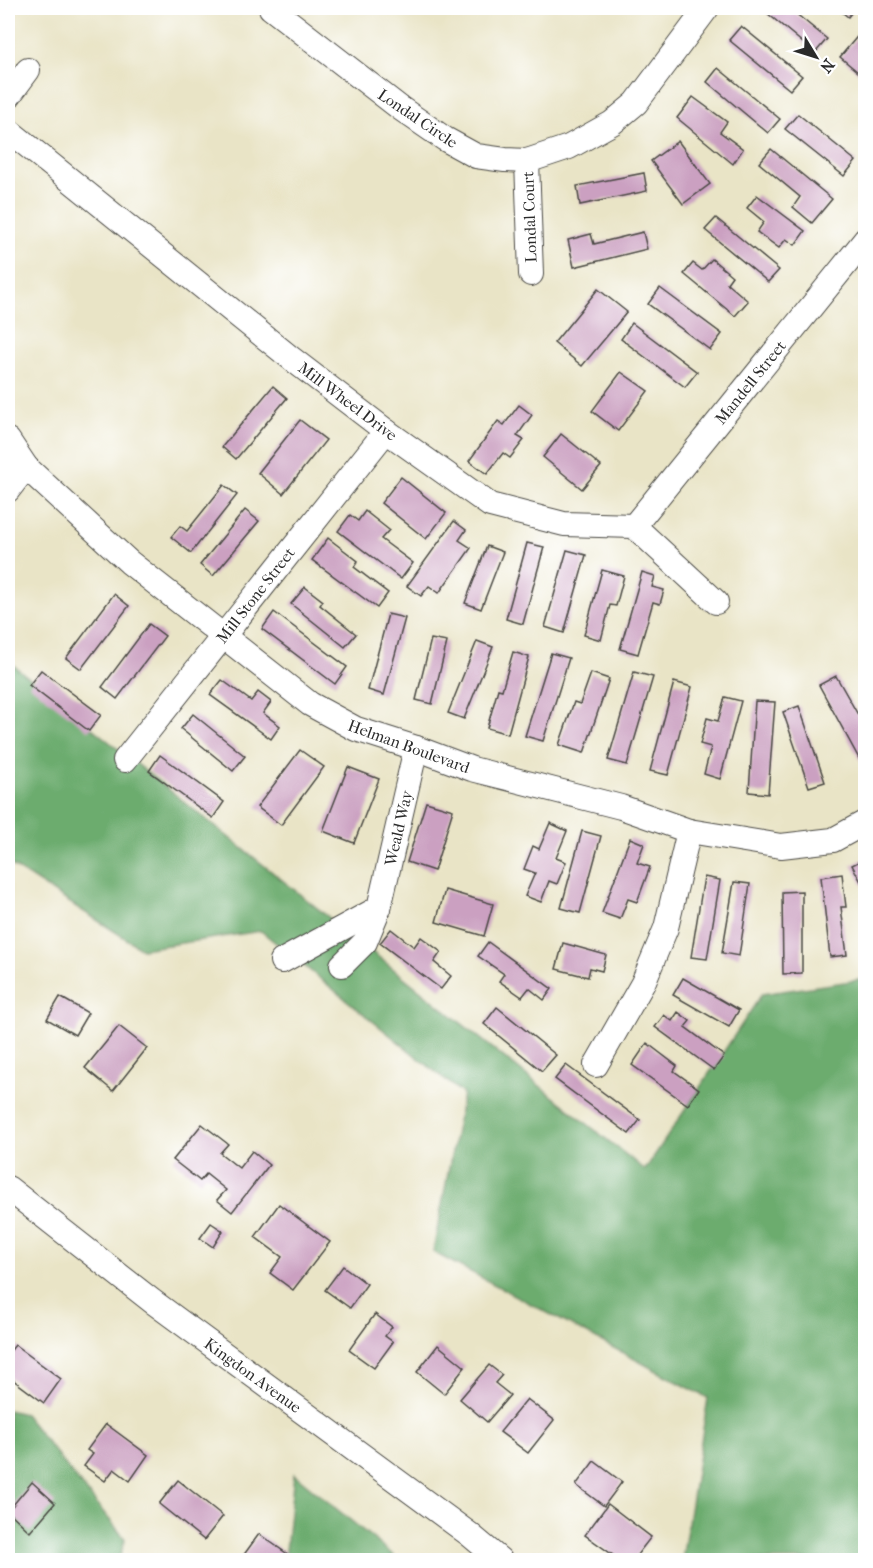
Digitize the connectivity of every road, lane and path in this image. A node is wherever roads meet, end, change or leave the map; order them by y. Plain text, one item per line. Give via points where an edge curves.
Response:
1 (272, 8) edge
2 (707, 8) edge
3 (28, 70) dead end
4 (8, 97) edge
5 (8, 130) edge
6 (527, 161) junction
7 (866, 239) edge
8 (531, 274) dead end
9 (386, 431) junction
10 (8, 440) edge
11 (26, 467) junction
12 (8, 490) edge
13 (634, 526) junction
14 (716, 602) dead end
15 (223, 637) junction
16 (416, 748) junction
17 (125, 760) dead end
18 (866, 822) edge
19 (689, 831) junction
20 (379, 908) junction
21 (282, 961) dead end
22 (342, 965) dead end
23 (596, 1065) dead end
24 (8, 1188) edge
25 (500, 1560) edge

1 - 6 street, Londal Circle via 445,139 476,156
2 - 6 street, Londal Circle via 636,103 612,123 569,147
3 - 4 street
5 - 9 street, Mill Wheel Drive
6 - 8 street, Londal Court
7 - 13 street, Mandell Street
9 - 13 street, Mill Wheel Drive via 490,505 564,524
9 - 15 street, Mill Stone Street
10 - 11 street, Helman Boulevard
11 - 12 street
11 - 15 street, Helman Boulevard via 129,562
13 - 14 street
15 - 16 street, Helman Boulevard via 310,704 356,729
15 - 17 street, Mill Stone Street
16 - 19 street, Helman Boulevard via 472,769 621,807
16 - 20 street, Weald Way
18 - 19 street, Helman Boulevard via 833,840 781,846
19 - 23 street via 666,928 643,983
20 - 21 street
20 - 22 street, Weald Way via 365,942
24 - 25 street, Kingdon Avenue via 152,1301

